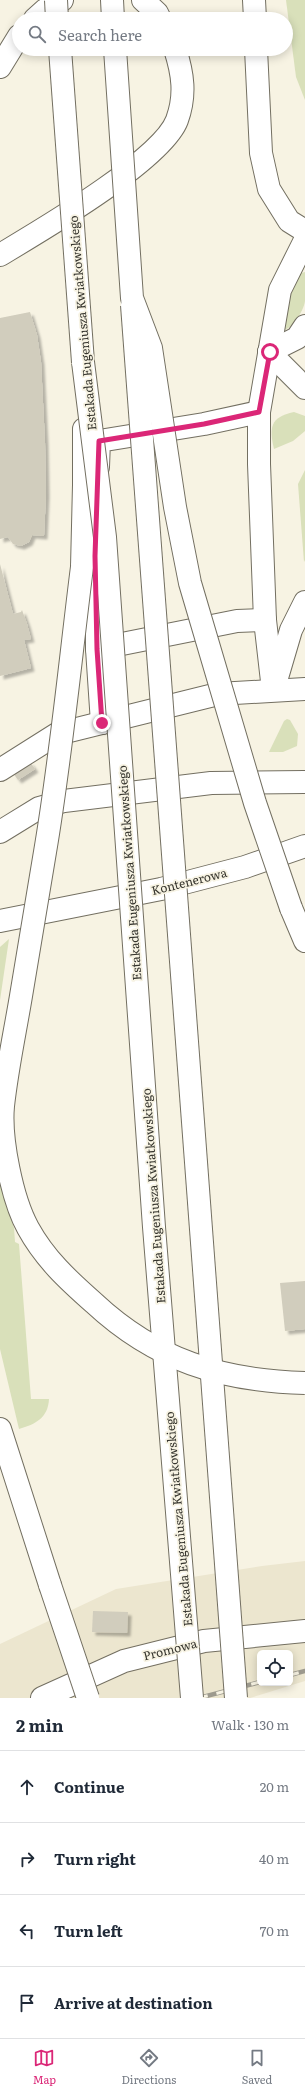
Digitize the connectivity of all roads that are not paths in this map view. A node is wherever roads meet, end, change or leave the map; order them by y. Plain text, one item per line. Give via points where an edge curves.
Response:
1 (56, 0) edge
2 (62, 0) edge
3 (112, 0) edge
4 (143, 0) edge
5 (254, 0) edge
6 (42, 12) edge
7 (57, 12) edge
8 (113, 12) edge
9 (156, 12) edge
10 (255, 12) edge
11 (12, 47) edge
12 (61, 56) edge
13 (115, 56) edge
14 (176, 56) edge
15 (256, 56) edge
16 (0, 67) edge
17 (305, 231) edge
18 (305, 240) edge
19 (0, 255) edge
20 (132, 298) junction
21 (305, 326) edge
22 (270, 352) junction
23 (83, 362) junction
24 (305, 388) edge
25 (259, 412) junction
26 (305, 602) edge
27 (265, 620) junction
28 (97, 649) junction
29 (305, 689) edge
30 (273, 690) junction
31 (102, 723) junction
32 (0, 770) edge
33 (305, 782) edge
34 (0, 832) edge
35 (305, 846) edge
36 (0, 921) edge
37 (305, 941) edge
38 (305, 1383) edge
39 (0, 1429) edge
40 (305, 1631) edge
41 (42, 1698) edge
42 (88, 1698) edge
43 (192, 1698) edge
44 (236, 1698) edge

1 - 7 main road, bridge
2 - 6 main road
3 - 8 main road
4 - 9 main road
5 - 10 main road
11 - 16 main road
12 - 23 main road, Estakada Eugeniusza Kwiatkowskiego, bridge
13 - 20 main road, bridge
14 - 19 main road via 184,91 177,121 158,147 98,192
15 - 17 main road via 261,153 269,189 290,221
18 - 22 main road via 280,290
20 - 37 main road, bridge via 151,348 175,507 190,583 255,803
20 - 44 main road, bridge
21 - 22 main road via 297,338
22 - 24 main road
22 - 25 main road
23 - 38 main road, bridge via 82,567 50,823 3,1108 9,1174 27,1228 51,1264 108,1317 147,1345 190,1365 235,1377 278,1383
23 - 43 main road, Estakada Eugeniusza Kwiatkowskiego, bridge via 105,537 154,1227
25 - 27 main road
25 - 28 main road via 99,441 95,556
26 - 30 main road via 291,630
27 - 28 main road via 237,621
27 - 30 main road
28 - 31 main road
29 - 30 main road
30 - 31 main road via 218,694
31 - 32 main road via 57,734
33 - 34 main road via 211,783 64,801 39,808
35 - 36 main road, Kontenerowa via 245,867 160,889
39 - 42 main road, bridge
40 - 41 main road, Promowa via 204,1641 124,1661

